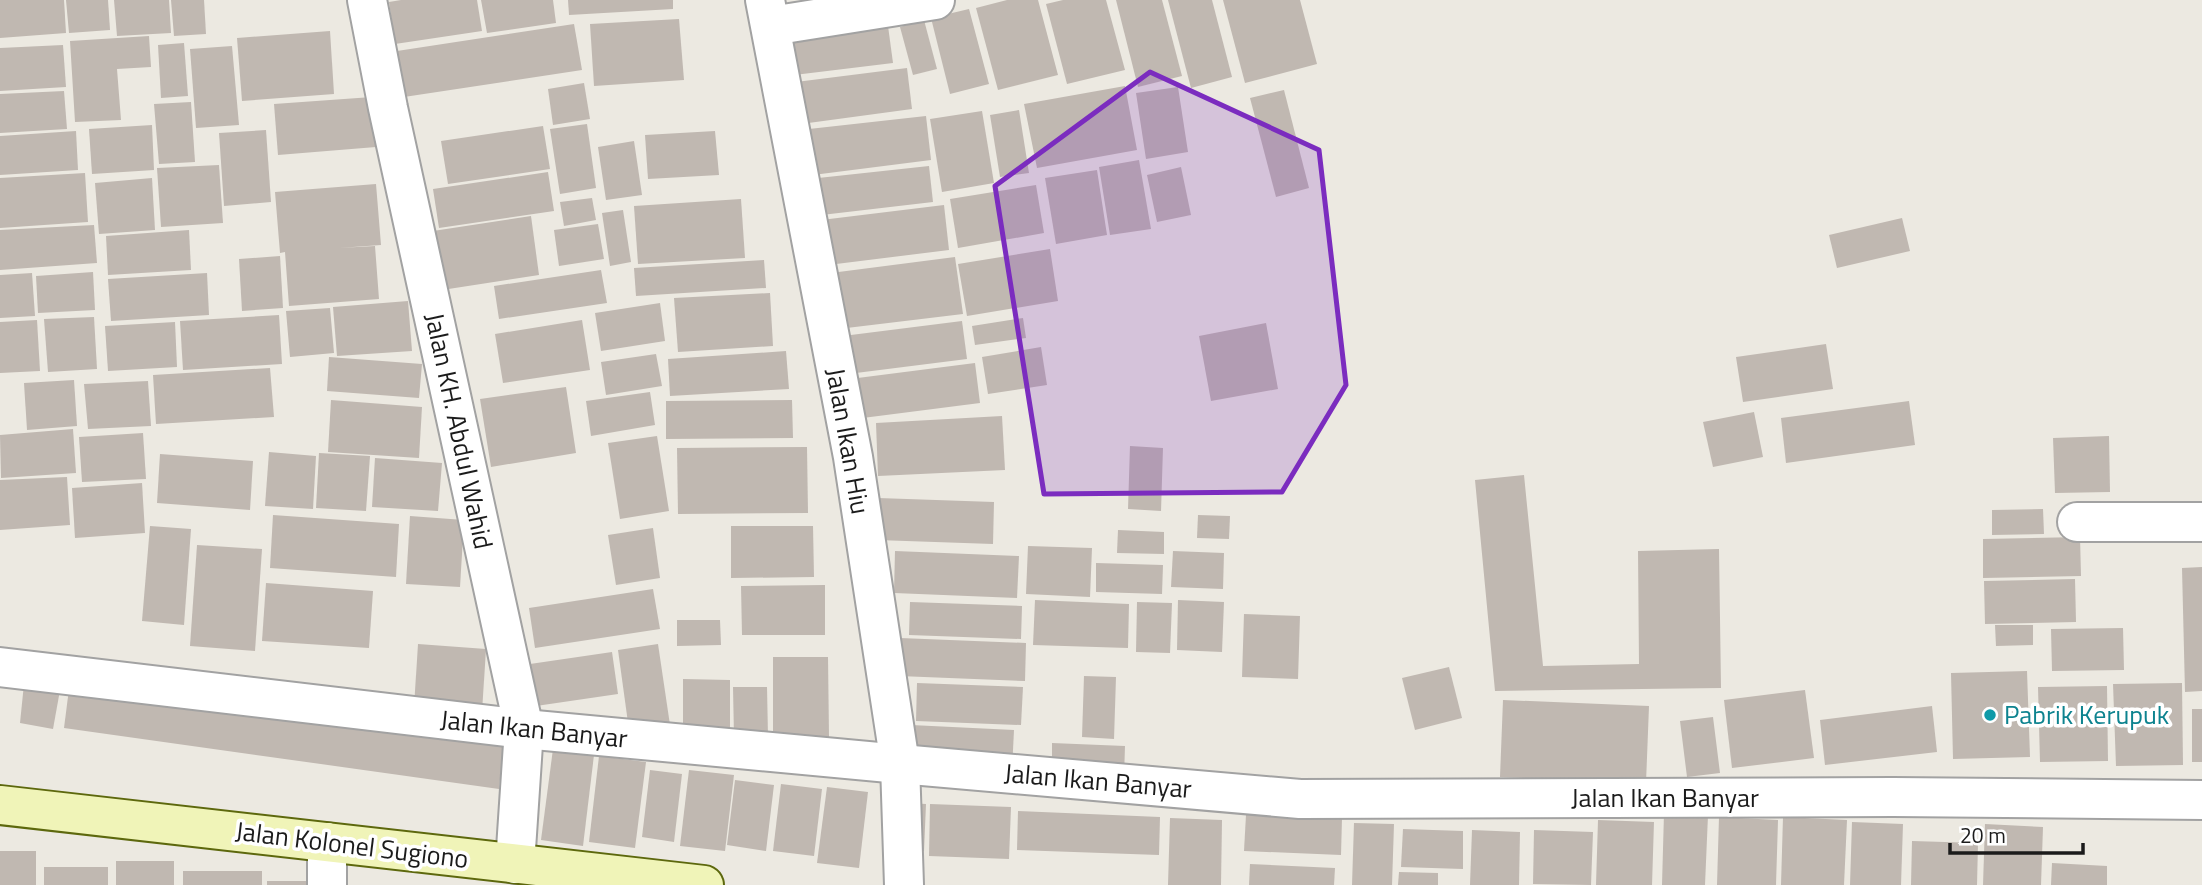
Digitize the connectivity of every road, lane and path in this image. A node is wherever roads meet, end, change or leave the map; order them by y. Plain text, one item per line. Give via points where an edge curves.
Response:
1 (367, 0) edge
2 (935, 0) edge
3 (768, 13) edge
4 (2202, 522) edge
5 (2077, 523) dead end
6 (0, 667) edge
7 (524, 729) junction
8 (900, 764) junction
9 (2202, 800) edge
10 (0, 805) edge
11 (327, 842) junction
12 (515, 864) junction
13 (327, 885) edge
14 (705, 885) edge
15 (904, 885) edge

1 - 7 street, Jalan KH. Abdul Wahid
2 - 3 street
3 - 8 street, Jalan Ikan Hiu via 853,457
4 - 5 street
6 - 7 street, Jalan Ikan Banyar
7 - 8 street, Jalan Ikan Banyar
7 - 12 street, Jalan KH. Abdul Wahid
8 - 9 street, Jalan Ikan Banyar via 1300,799
8 - 15 street, Jalan Ikan Hiu
10 - 11 main road, Jalan Kolonel Sugiono
11 - 12 main road, Jalan Kolonel Sugiono
11 - 13 street
12 - 14 main road, Jalan Kolonel Sugiono

